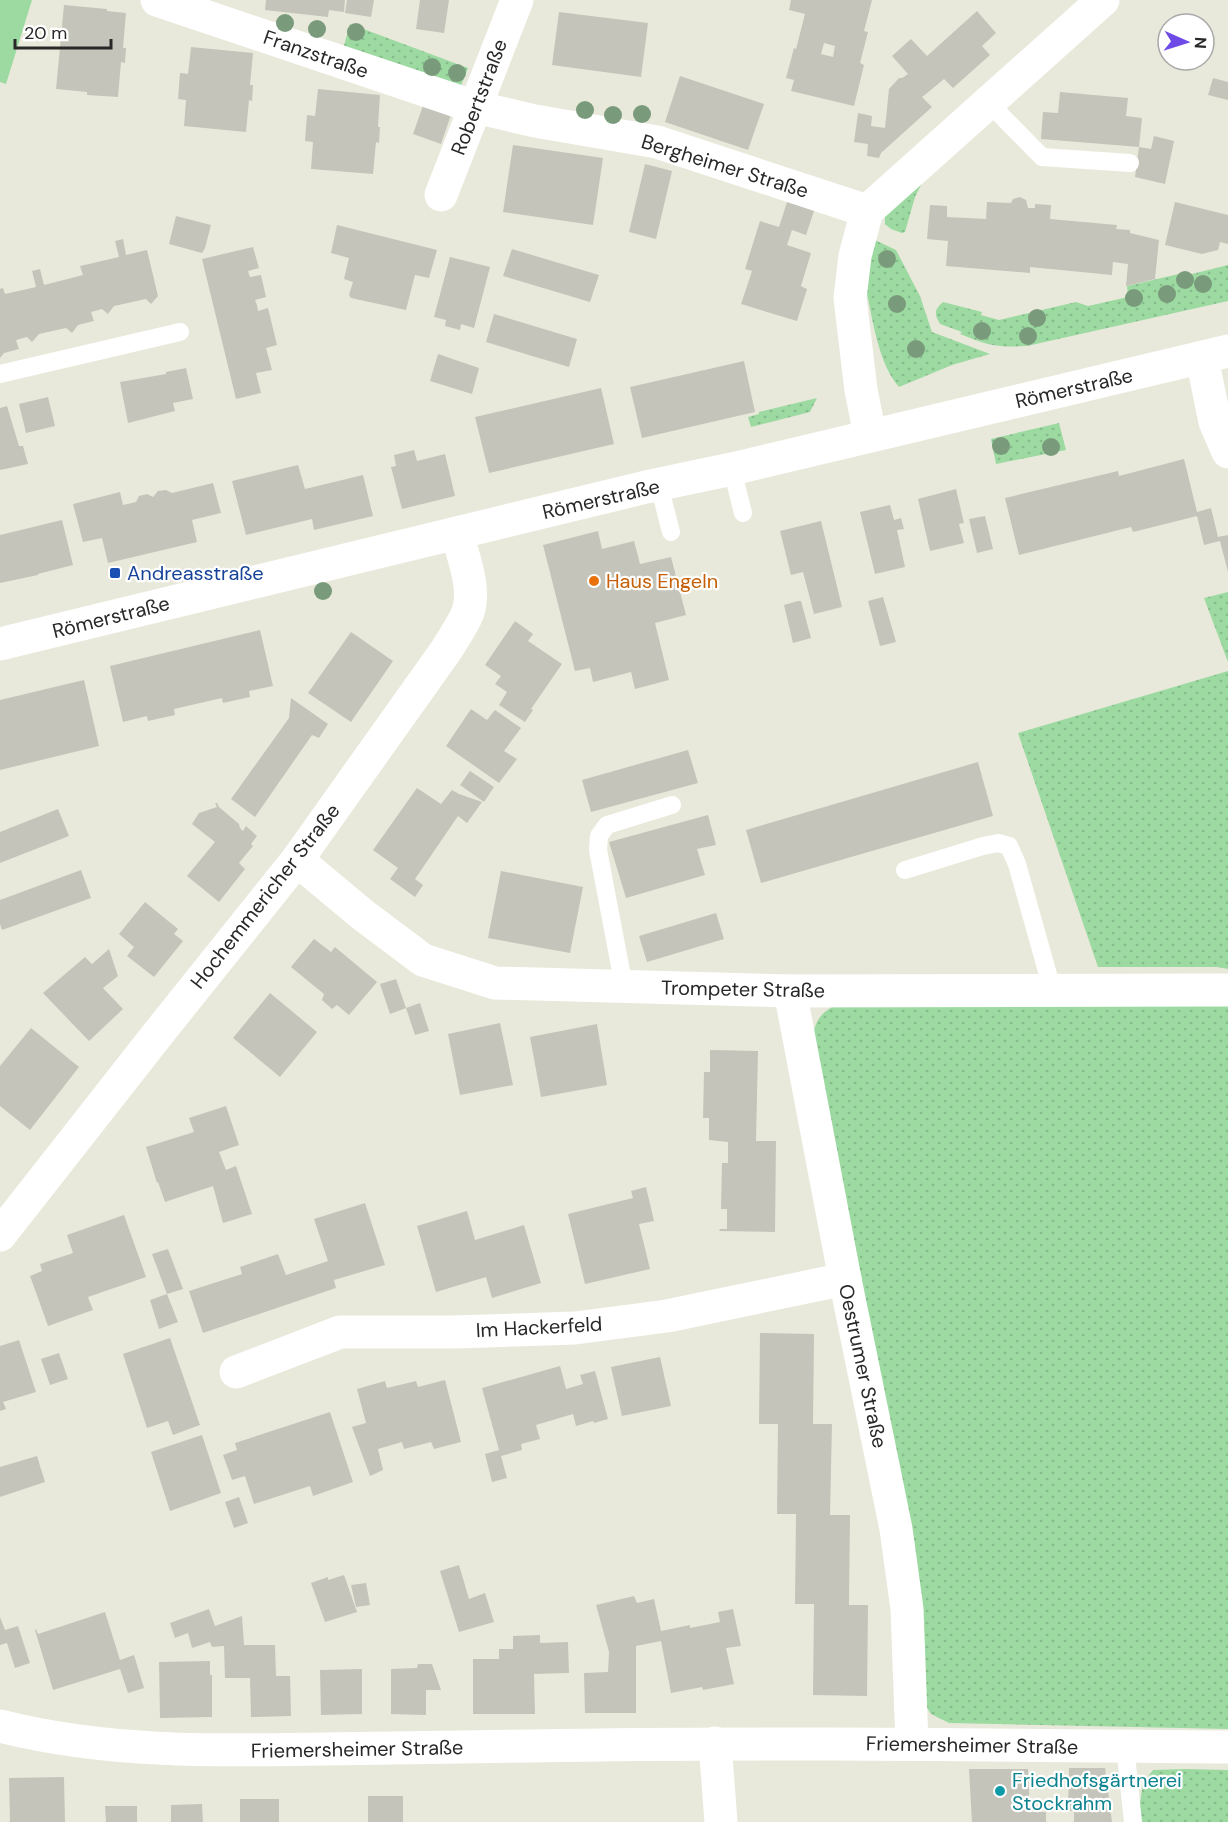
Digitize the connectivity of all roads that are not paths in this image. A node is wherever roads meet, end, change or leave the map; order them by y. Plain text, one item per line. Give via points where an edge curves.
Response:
1 (157, 0) edge
2 (517, 0) edge
3 (1083, 6) edge
4 (988, 102) junction
5 (475, 107) junction
6 (1130, 163) dead end
7 (441, 195) dead end
8 (867, 211) junction
9 (180, 332) dead end
10 (1215, 355) edge
11 (0, 374) edge
12 (870, 435) junction
13 (1228, 452) edge
14 (732, 469) junction
15 (659, 485) junction
16 (743, 513) dead end
17 (671, 532) dead end
18 (458, 533) junction
19 (0, 644) edge
20 (672, 805) dead end
21 (297, 860) junction
22 (905, 870) dead end
23 (624, 987) junction
24 (1052, 989) junction
25 (1228, 990) edge
26 (790, 991) junction
27 (0, 1235) edge
28 (845, 1279) junction
29 (236, 1372) dead end
30 (0, 1726) edge
31 (715, 1743) junction
32 (912, 1744) junction
33 (1125, 1746) junction
34 (1228, 1748) edge
35 (720, 1822) edge
36 (1133, 1822) edge

1 - 5 street, Franzstraße
2 - 5 street, Robertstraße
3 - 4 street
4 - 6 lane via 1042,157
4 - 8 street
5 - 7 street, Robertstraße
5 - 8 street, Bergheimer Straße via 657,142
8 - 12 street via 855,256 850,298
9 - 11 lane
10 - 12 street, Römerstraße
10 - 13 street, Römerstraße via 1215,422
12 - 14 street, Römerstraße
14 - 15 street, Römerstraße
14 - 16 lane
15 - 17 lane
15 - 18 street, Römerstraße
18 - 19 street, Römerstraße
18 - 21 street, Hochemmericher Straße via 471,592 461,627
20 - 23 lane via 607,825 599,836 598,850
21 - 23 street, Trompeter Straße via 423,960 495,983
21 - 27 street, Hochemmericher Straße
22 - 24 lane via 983,846 1009,846
23 - 26 street, Trompeter Straße
24 - 25 street, Trompeter Straße
24 - 26 street, Trompeter Straße
26 - 28 street, Oestrumer Straße
28 - 29 street, Im Hackerfeld via 667,1316 575,1328 340,1332
28 - 32 street, Oestrumer Straße via 896,1529 907,1609
30 - 31 street, Friemersheimer Straße via 91,1743 234,1751
31 - 32 street, Friemersheimer Straße
31 - 35 street
32 - 33 street, Friemersheimer Straße
33 - 34 street, Friemersheimer Straße
33 - 36 lane

